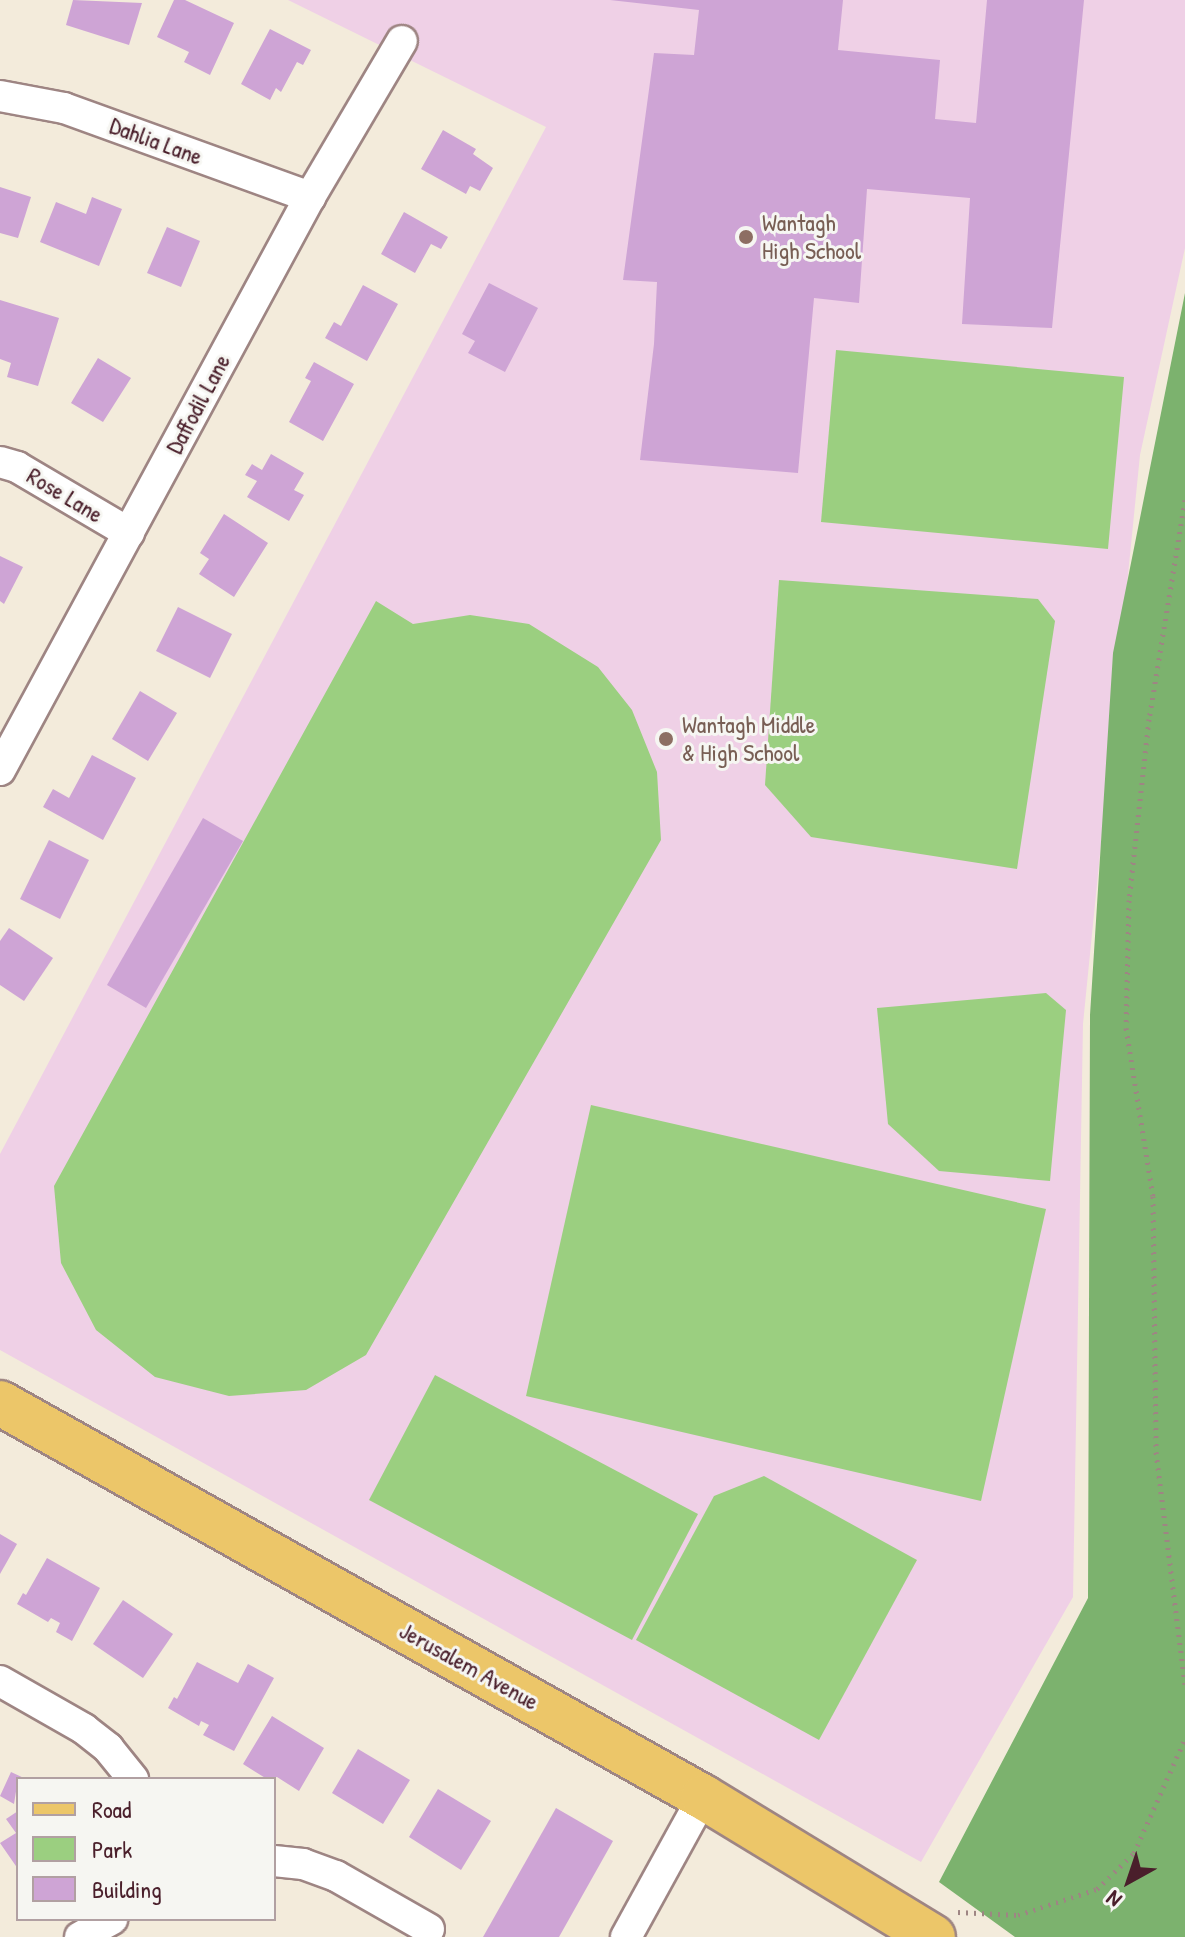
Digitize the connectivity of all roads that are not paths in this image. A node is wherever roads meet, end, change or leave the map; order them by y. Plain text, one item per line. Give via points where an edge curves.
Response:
1 (402, 41) dead end
2 (0, 96) edge
3 (310, 197) junction
4 (0, 462) edge
5 (129, 533) junction
6 (0, 770) edge
7 (0, 1403) edge
8 (0, 1681) edge
9 (131, 1777) edge
10 (703, 1797) junction
11 (276, 1861) edge
12 (108, 1921) edge
13 (939, 1924) edge
14 (429, 1929) dead end
15 (80, 1937) edge
16 (626, 1937) edge

1 - 3 street, Daffodil Lane
2 - 3 street, Dahlia Lane via 64,108
3 - 5 street, Daffodil Lane
4 - 5 street, Rose Lane
5 - 6 street, Daffodil Lane
7 - 10 main road, Jerusalem Avenue
8 - 9 street via 84,1729
10 - 13 main road, Jerusalem Avenue
10 - 16 street
11 - 14 street via 336,1876
12 - 15 street

